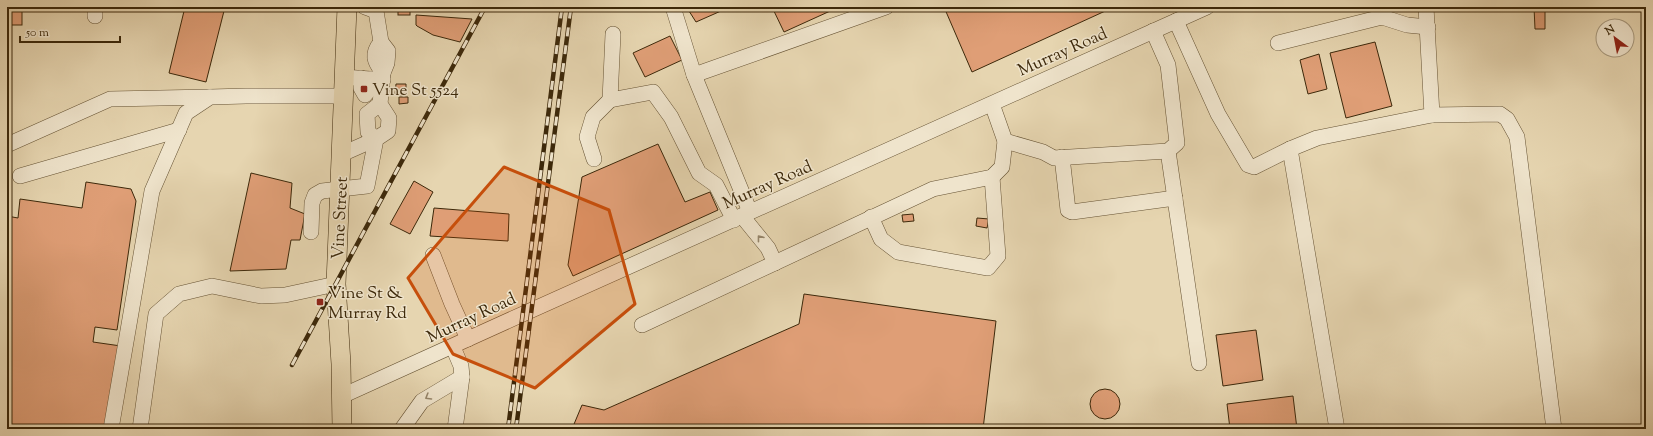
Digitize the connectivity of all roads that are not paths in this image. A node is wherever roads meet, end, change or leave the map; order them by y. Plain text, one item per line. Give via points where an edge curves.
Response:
1 (347, 7) edge
2 (365, 7) edge
3 (673, 7) edge
4 (886, 7) edge
5 (1207, 7) edge
6 (1426, 7) edge
7 (1176, 21) junction
8 (1428, 27) junction
9 (1153, 31) junction
10 (613, 34) dead end
11 (1278, 43) dead end
12 (694, 75) junction
13 (368, 77) junction
14 (343, 96) junction
15 (210, 97) junction
16 (610, 100) junction
17 (380, 104) junction
18 (992, 104) junction
19 (367, 114) junction
20 (1432, 115) junction
21 (179, 130) junction
22 (376, 140) junction
23 (1005, 141) junction
24 (7, 145) edge
25 (1290, 149) junction
26 (1168, 151) junction
27 (342, 154) junction
28 (1062, 157) junction
29 (594, 159) dead end
30 (20, 176) dead end
31 (992, 176) junction
32 (341, 190) junction
33 (1175, 198) junction
34 (742, 216) junction
35 (871, 217) junction
36 (311, 232) dead end
37 (433, 255) dead end
38 (774, 263) junction
39 (336, 284) junction
40 (642, 325) dead end
41 (468, 339) junction
42 (453, 346) junction
43 (1199, 363) dead end
44 (462, 377) junction
45 (342, 396) junction
46 (111, 429) edge
47 (140, 429) edge
48 (342, 429) edge
49 (402, 429) edge
50 (455, 429) edge
51 (1337, 429) edge
52 (1554, 429) edge

1 - 13 main road, Vine Street
2 - 13 street via 376,11 381,42 388,51 388,63
3 - 12 street
4 - 12 street
5 - 7 street, Murray Road
6 - 8 street
7 - 9 street, Murray Road
7 - 25 street via 1218,114 1248,165 1254,167
8 - 11 street via 1382,17
8 - 20 street
9 - 18 street, Murray Road
9 - 26 street via 1168,65 1177,143
10 - 16 street
12 - 34 street
13 - 14 main road, Vine Street
13 - 17 street
13 - 19 street via 361,88 365,95
14 - 15 street
14 - 27 main road, Vine Street
15 - 21 street via 186,113
15 - 24 street via 110,99
16 - 29 street via 593,117 587,137
16 - 34 street via 653,92 671,117 699,173 716,185
17 - 19 street
17 - 22 street via 389,118 388,131
18 - 23 street
18 - 34 street, Murray Road
19 - 22 street via 368,132
20 - 25 street via 1317,138
20 - 52 street via 1500,114 1507,119 1517,137
21 - 30 street
21 - 46 street via 152,191
22 - 27 street
22 - 32 street via 367,186
23 - 28 street via 1043,152 1054,158
23 - 31 street via 1002,167
25 - 51 street
26 - 28 street
26 - 33 street
27 - 32 main road, Vine Street
28 - 33 street via 1068,210 1072,212
31 - 35 street via 933,189
31 - 35 street via 998,256 988,268 898,252 881,239
32 - 36 street via 322,191 314,195
32 - 39 main road, Vine Street
33 - 43 street
38 -> 34 street via 768,248
34 - 41 street, Murray Road
35 - 38 street
37 - 41 street
38 - 40 street
39 - 45 main road, Vine Street
39 - 47 street via 285,295 261,296 212,286 179,294 156,314
41 - 42 street, Murray Road
42 - 44 street via 461,366
42 - 45 street, Murray Road
44 -> 49 street via 422,401
44 - 50 street
45 - 48 main road, Vine Street

